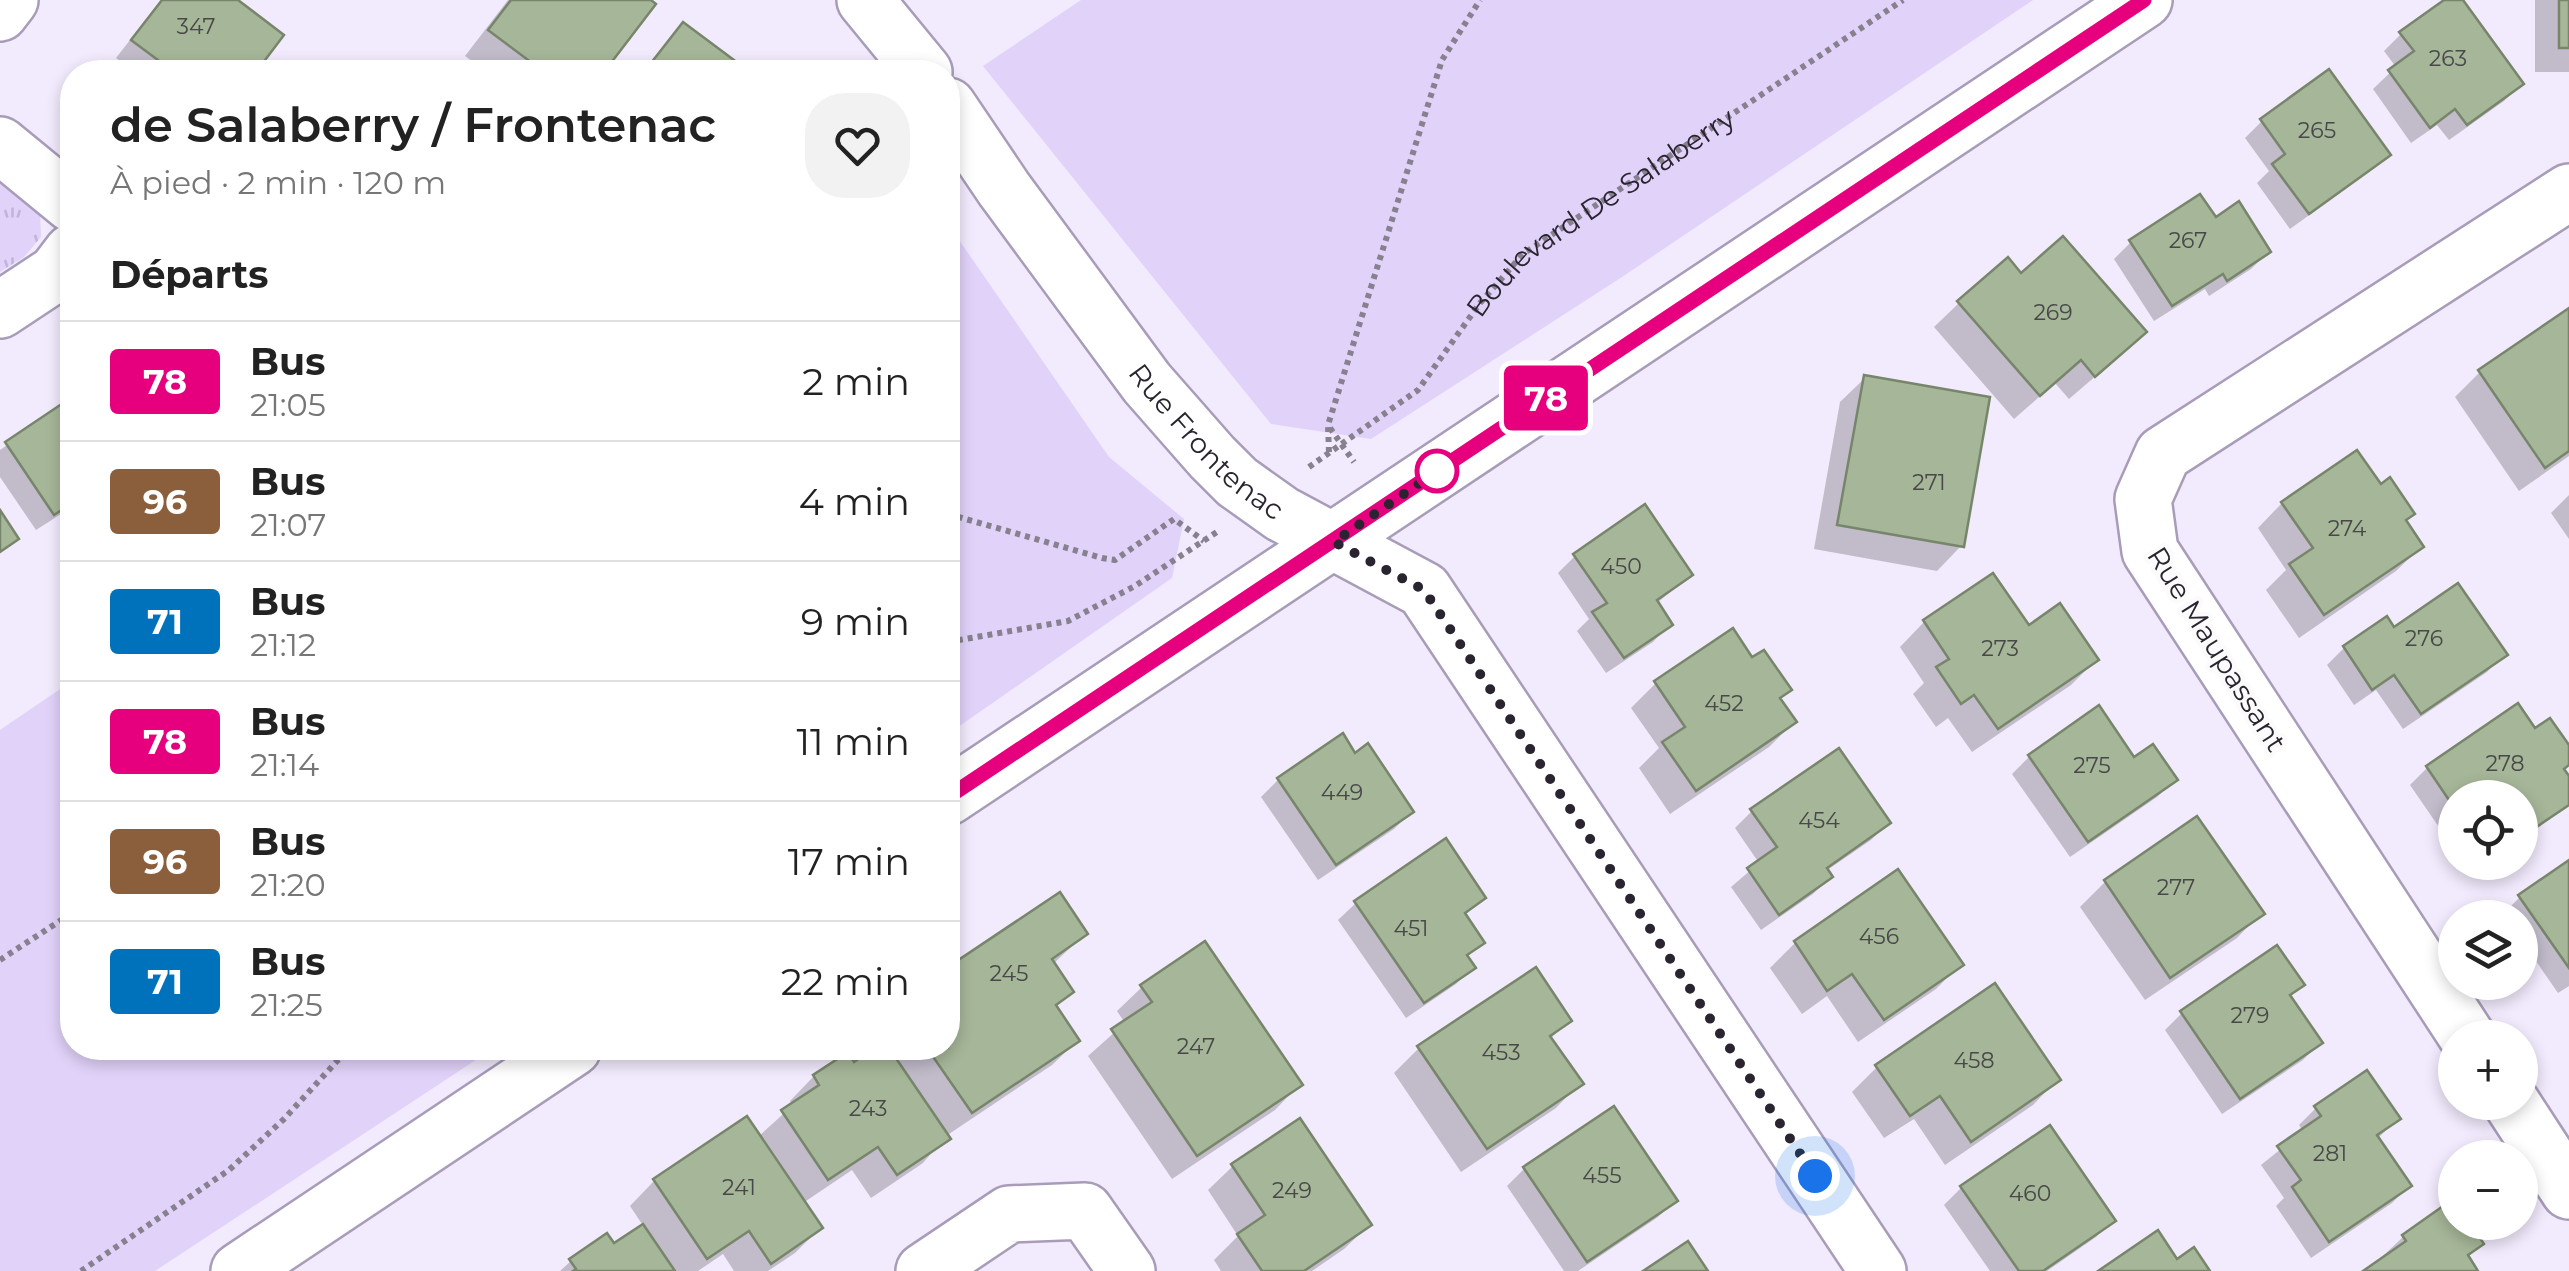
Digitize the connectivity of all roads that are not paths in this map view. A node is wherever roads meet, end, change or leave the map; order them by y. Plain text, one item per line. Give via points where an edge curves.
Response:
1 (10, 0) edge
2 (865, 0) edge
3 (2144, 0) edge
4 (0, 13) edge
5 (914, 60) edge
6 (960, 123) edge
7 (0, 144) edge
8 (2569, 192) edge
9 (60, 194) edge
10 (60, 268) edge
11 (0, 310) edge
12 (1334, 542) junction
13 (960, 789) edge
14 (2456, 1020) edge
15 (555, 1060) edge
16 (2523, 1120) edge
17 (2569, 1191) edge
18 (239, 1271) edge
19 (924, 1271) edge
20 (1127, 1271) edge
21 (1878, 1271) edge

1 - 4 street
2 - 5 street
3 - 12 street
6 - 12 street, Rue Frontenac via 1188,430 1261,501
7 - 9 street
8 - 14 street, Rue Maupassant via 2163,454 2143,498 2150,551
10 - 11 street
12 - 13 street
12 - 21 street, Rue Frontenac via 1424,590
15 - 18 street
16 - 17 street
19 - 20 street via 1008,1214 1085,1210

